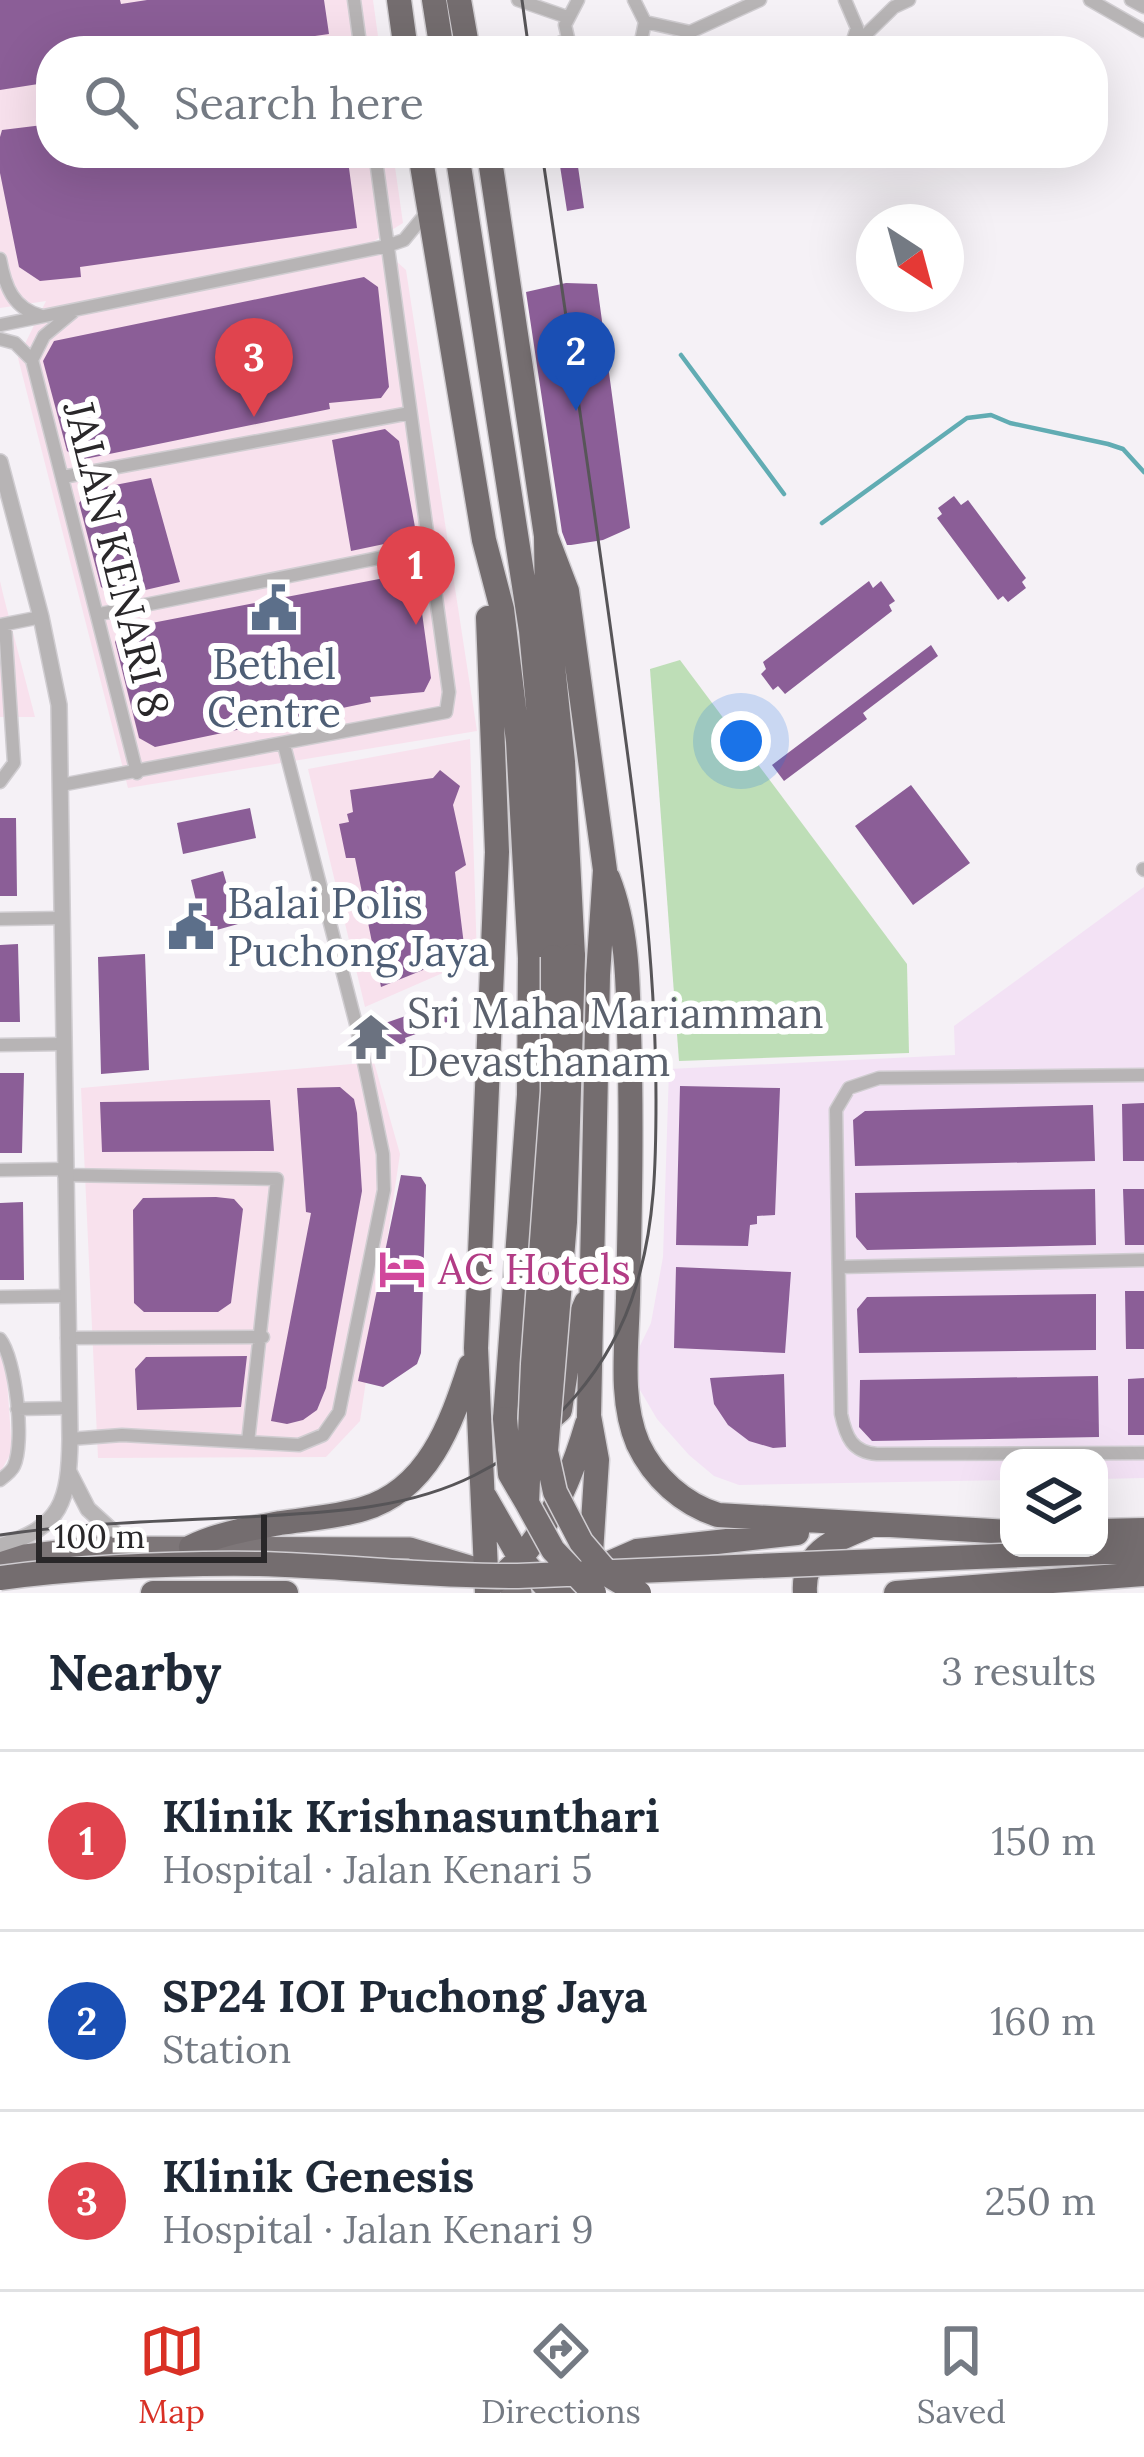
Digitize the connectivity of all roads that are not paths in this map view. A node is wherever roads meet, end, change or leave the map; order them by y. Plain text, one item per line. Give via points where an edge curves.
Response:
1 (354, 0) edge
2 (398, 0) edge
3 (434, 0) edge
4 (459, 0) edge
5 (518, 0) edge
6 (578, 0) edge
7 (634, 0) edge
8 (760, 0) edge
9 (845, 0) edge
10 (909, 0) edge
11 (1090, 0) edge
12 (1131, 0) edge
13 (1144, 7) edge
14 (567, 16) junction
15 (645, 22) junction
16 (1144, 31) edge
17 (359, 36) edge
18 (404, 36) edge
19 (440, 36) edge
20 (465, 36) edge
21 (568, 36) edge
22 (642, 36) edge
23 (854, 36) edge
24 (864, 36) edge
25 (377, 168) edge
26 (422, 168) edge
27 (459, 168) edge
28 (491, 168) edge
29 (428, 211) junction
30 (387, 246) junction
31 (0, 259) edge
32 (75, 310) junction
33 (45, 316) junction
34 (0, 325) edge
35 (0, 339) edge
36 (32, 360) junction
37 (410, 412) junction
38 (0, 462) edge
39 (63, 477) junction
40 (511, 508) junction
41 (547, 536) junction
42 (484, 540) junction
43 (428, 548) junction
44 (100, 614) junction
45 (41, 617) junction
46 (2, 625) edge
47 (518, 741) junction
48 (284, 745) junction
49 (137, 773) junction
50 (0, 782) edge
51 (61, 785) junction
52 (605, 870) junction
53 (0, 919) edge
54 (62, 919) junction
55 (563, 956) junction
56 (64, 1044) junction
57 (0, 1045) edge
58 (1144, 1075) edge
59 (0, 1170) edge
60 (65, 1172) junction
61 (1144, 1260) edge
62 (840, 1268) junction
63 (592, 1290) junction
64 (67, 1296) junction
65 (0, 1297) edge
66 (262, 1336) junction
67 (67, 1338) junction
68 (0, 1340) edge
69 (476, 1348) junction
70 (68, 1408) junction
71 (17, 1409) junction
72 (477, 1413) junction
73 (589, 1416) junction
74 (70, 1439) junction
75 (248, 1442) junction
76 (1144, 1454) edge
77 (69, 1472) junction
78 (3, 1478) edge
79 (480, 1486) junction
80 (527, 1502) junction
81 (872, 1525) junction
82 (1144, 1530) edge
83 (1108, 1531) edge
84 (1000, 1532) edge
85 (0, 1546) edge
86 (130, 1547) junction
87 (191, 1547) junction
88 (410, 1548) junction
89 (1144, 1551) edge
90 (520, 1558) junction
91 (0, 1563) edge
92 (1144, 1574) edge
93 (0, 1578) edge
94 (493, 1586) edge
95 (592, 1588) edge
96 (153, 1593) edge
97 (286, 1593) edge
98 (422, 1593) edge
99 (552, 1593) edge
100 (569, 1593) edge
101 (639, 1593) edge
102 (806, 1593) edge
103 (896, 1593) edge

1 - 17 street
2 - 18 highway
3 - 19 highway
4 - 20 highway
5 - 14 street
6 - 14 street
7 - 15 street
8 - 15 street via 690,32
9 - 23 street
10 - 24 street
11 - 16 street
12 - 13 street
14 - 21 street
15 - 22 street
25 - 30 street
26 - 29 highway
27 - 40 highway
28 - 41 highway
29 - 30 street via 404,240
29 - 42 highway
30 - 32 street
30 - 37 street
31 - 33 street via 12,296 26,312
32 - 33 street
32 - 36 street, JALAN KENARI 8 via 44,336
33 - 34 street
35 - 36 street, JALAN KENARI 8
36 - 39 street, JALAN KENARI 8
37 - 39 street
37 - 43 street
38 - 45 street
39 - 44 street, JALAN KENARI 8
40 - 47 highway via 523,705
40 - 55 highway
41 - 52 highway via 567,592
41 - 55 highway
42 - 47 highway via 502,609
42 - 69 highway via 497,852
43 - 44 street
43 - 48 street via 446,712
44 - 49 street, JALAN KENARI 8
45 - 46 street
45 - 51 street via 59,705
46 - 50 street via 14,763
47 - 80 highway, bridge via 529,1095 505,1438 510,1474
48 - 49 street
48 - 75 street via 356,1024 384,1190 339,1412 314,1442
49 - 51 street
51 - 54 street
52 - 63 highway
52 - 81 highway via 619,906 628,1007 626,1393 638,1442 668,1484 702,1510
53 - 54 street
54 - 56 street
55 - 80 highway, bridge
55 - 101 highway, bridge via 568,1159 546,1451 555,1492 581,1543 610,1576
56 - 57 street
56 - 60 street
58 - 62 street via 879,1078 849,1088 836,1110
59 - 60 street
60 - 64 street
60 - 66 street via 277,1179
61 - 62 street
62 - 76 street via 841,1414 861,1453
63 - 72 highway via 571,1338 560,1410 538,1428 512,1433 493,1430
63 - 73 highway
64 - 65 street
64 - 67 street
66 - 67 street
66 - 75 street
67 - 70 street
68 - 71 street via 13,1361
69 - 72 highway
69 - 87 highway via 432,1456 385,1501 220,1533
70 - 71 street
70 - 74 street
71 - 78 street via 14,1466
72 - 79 highway
73 - 90 highway via 551,1514
73 - 95 highway via 597,1460
74 - 75 street
74 - 77 street
77 - 85 street via 53,1517
77 - 86 street via 88,1509
79 - 90 highway
79 - 94 highway
80 - 95 highway, bridge via 553,1550
81 - 84 highway
81 - 95 highway via 651,1548 604,1565
81 - 102 highway via 813,1556
82 - 83 highway
86 - 87 highway
86 - 91 highway
87 - 88 highway
88 - 94 highway
88 - 98 highway
89 - 93 highway, bridge via 518,1576 261,1564 84,1567
90 - 94 highway
90 - 99 highway
92 - 103 highway
95 - 100 highway
96 - 97 highway

